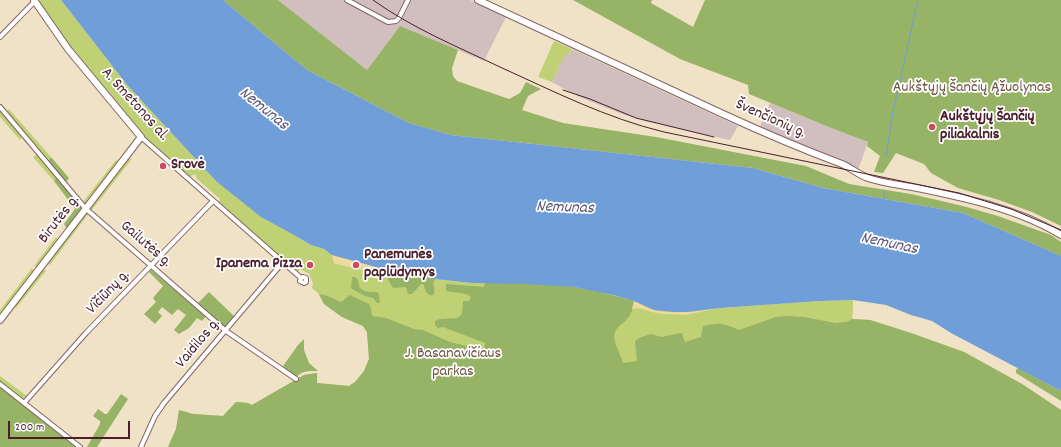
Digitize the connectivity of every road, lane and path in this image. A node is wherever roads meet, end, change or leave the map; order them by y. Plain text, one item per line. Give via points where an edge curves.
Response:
1 (34, 0) edge
2 (347, 0) edge
3 (408, 0) edge
4 (478, 0) edge
5 (0, 37) edge
6 (0, 107) edge
7 (141, 137) junction
8 (213, 202) junction
9 (85, 208) junction
10 (1061, 235) edge
11 (283, 262) junction
12 (151, 266) junction
13 (301, 278) dead end
14 (0, 320) edge
15 (226, 330) junction
16 (296, 379) dead end
17 (0, 384) edge
18 (24, 403) junction
19 (80, 447) edge
20 (142, 447) edge

1 - 5 street
1 - 7 street, A. Smetonos al. via 68,49
2 - 3 street via 388,22 399,18
4 - 10 street, Švenčionių g. via 765,133 867,177 987,204 1021,216
6 - 9 street, Gailutės g.
7 - 8 street, A. Smetonos al.
7 - 9 street, Birutės g.
8 - 11 street, A. Smetonos al.
8 - 12 street, Vičiūnų g.
9 - 12 street, Gailutės g.
9 - 14 street, Birutės g.
11 - 13 street, A. Smetonos al.
11 - 15 street, Vaidilos g.
12 - 15 street, Gailutės g.
12 - 18 street, Vičiūnų g. via 86,333
15 - 16 street, Gailutės g.
15 - 20 street, Vaidilos g. via 159,409
17 - 18 street
18 - 19 street

